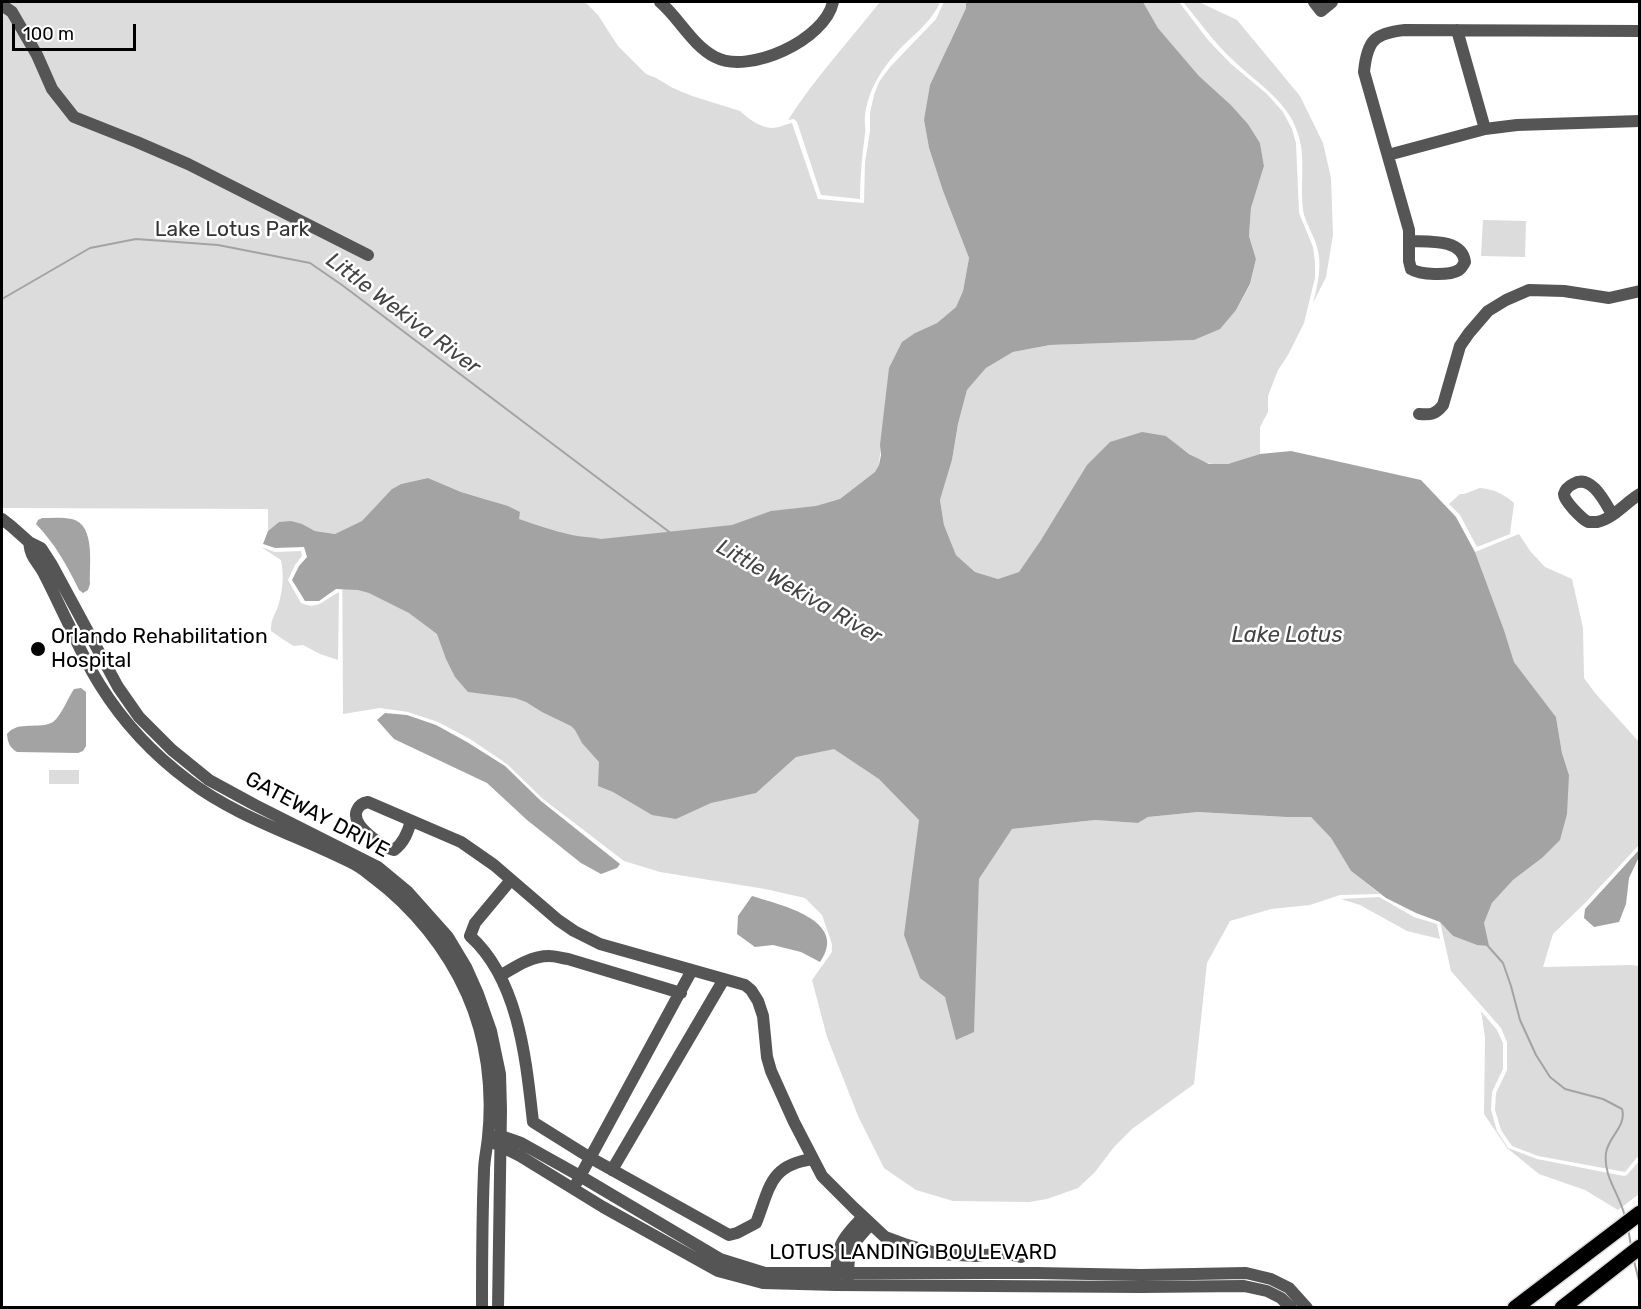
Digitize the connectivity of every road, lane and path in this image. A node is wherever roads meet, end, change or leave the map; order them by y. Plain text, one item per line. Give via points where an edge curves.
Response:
1 (660, 2) edge
2 (832, 2) edge
3 (1314, 2) edge
4 (1332, 2) edge
5 (2, 5) edge
6 (1457, 30) junction
7 (1640, 31) edge
8 (1640, 121) edge
9 (1485, 129) junction
10 (1388, 155) junction
11 (1409, 241) junction
12 (368, 255) dead end
13 (1640, 291) edge
14 (1419, 414) dead end
15 (1640, 494) edge
16 (1612, 514) dead end
17 (2, 519) edge
18 (29, 542) junction
19 (98, 652) junction
20 (86, 659) junction
21 (411, 821) junction
22 (510, 881) junction
23 (692, 970) junction
24 (500, 976) junction
25 (724, 979) junction
26 (681, 993) junction
27 (497, 1141) junction
28 (589, 1157) junction
29 (813, 1159) junction
30 (612, 1170) junction
31 (580, 1176) junction
32 (573, 1188) junction
33 (1640, 1213) edge
34 (867, 1220) junction
35 (1640, 1247) edge
36 (1021, 1257) dead end
37 (842, 1279) junction
38 (482, 1290) junction
39 (498, 1290) junction
40 (1519, 1306) edge
41 (482, 1308) edge
42 (498, 1308) edge
43 (1291, 1308) edge
44 (1307, 1308) edge
45 (1562, 1308) edge

1 - 2 street via 700,47 716,58 732,62 752,61 806,38 823,21
3 - 4 street via 1322,11
5 - 12 street via 12,12 52,89 74,117 188,164
6 - 7 street
6 - 9 street
6 - 10 street via 1386,32 1372,42 1365,55 1364,72
8 - 9 street
9 - 10 street
10 - 11 street
11 - 11 street via 1411,269 1418,273 1448,273 1459,270 1465,262 1454,246
13 - 14 street via 1609,298 1529,290 1506,300 1488,311 1460,346 1443,405 1437,413
15 - 16 street
17 - 18 street, GATEWAY DRIVE
18 - 19 street, GATEWAY DRIVE via 41,548 52,565
18 - 20 street, GATEWAY DRIVE via 30,555 42,569
19 - 20 street
19 - 27 street, GATEWAY DRIVE via 139,717 181,758 209,780 378,867 437,924 466,967 491,1031 500,1074
20 - 27 street, GATEWAY DRIVE via 126,723 189,782 219,802 356,865 415,915 467,994 481,1034
21 - 21 street via 408,834 394,850 377,842 355,818 362,803 368,802
21 - 22 street via 461,842
22 - 23 street via 558,920 600,944
22 - 24 street via 475,923 470,936 489,955
23 - 25 street
23 - 26 street
24 - 26 street via 535,958 549,956
24 - 28 street via 519,1026 533,1122
25 - 29 street via 745,985 758,1001 771,1071
25 - 30 street
26 - 28 street
27 - 31 street, LOTUS LANDING BOULEVARD via 521,1143
27 - 32 street, LOTUS LANDING BOULEVARD
27 - 38 street, GATEWAY DRIVE via 484,1167
27 - 39 street, GATEWAY DRIVE
28 - 30 street
28 - 31 street
29 - 30 street via 779,1171 756,1223 729,1234
29 - 34 street via 822,1176
31 - 32 street
31 - 37 street, LOTUS LANDING BOULEVARD via 720,1259 765,1273
32 - 37 street, LOTUS LANDING BOULEVARD via 718,1271 763,1283
33 - 40 main road
34 - 36 street via 885,1237 939,1254 1004,1253
34 - 37 street via 850,1230 844,1250 836,1257
35 - 45 main road
37 - 43 street, LOTUS LANDING BOULEVARD via 1244,1286 1281,1298
37 - 44 street, LOTUS LANDING BOULEVARD via 1246,1273 1289,1288
38 - 39 street
38 - 41 street, GATEWAY DRIVE
39 - 42 street, GATEWAY DRIVE

